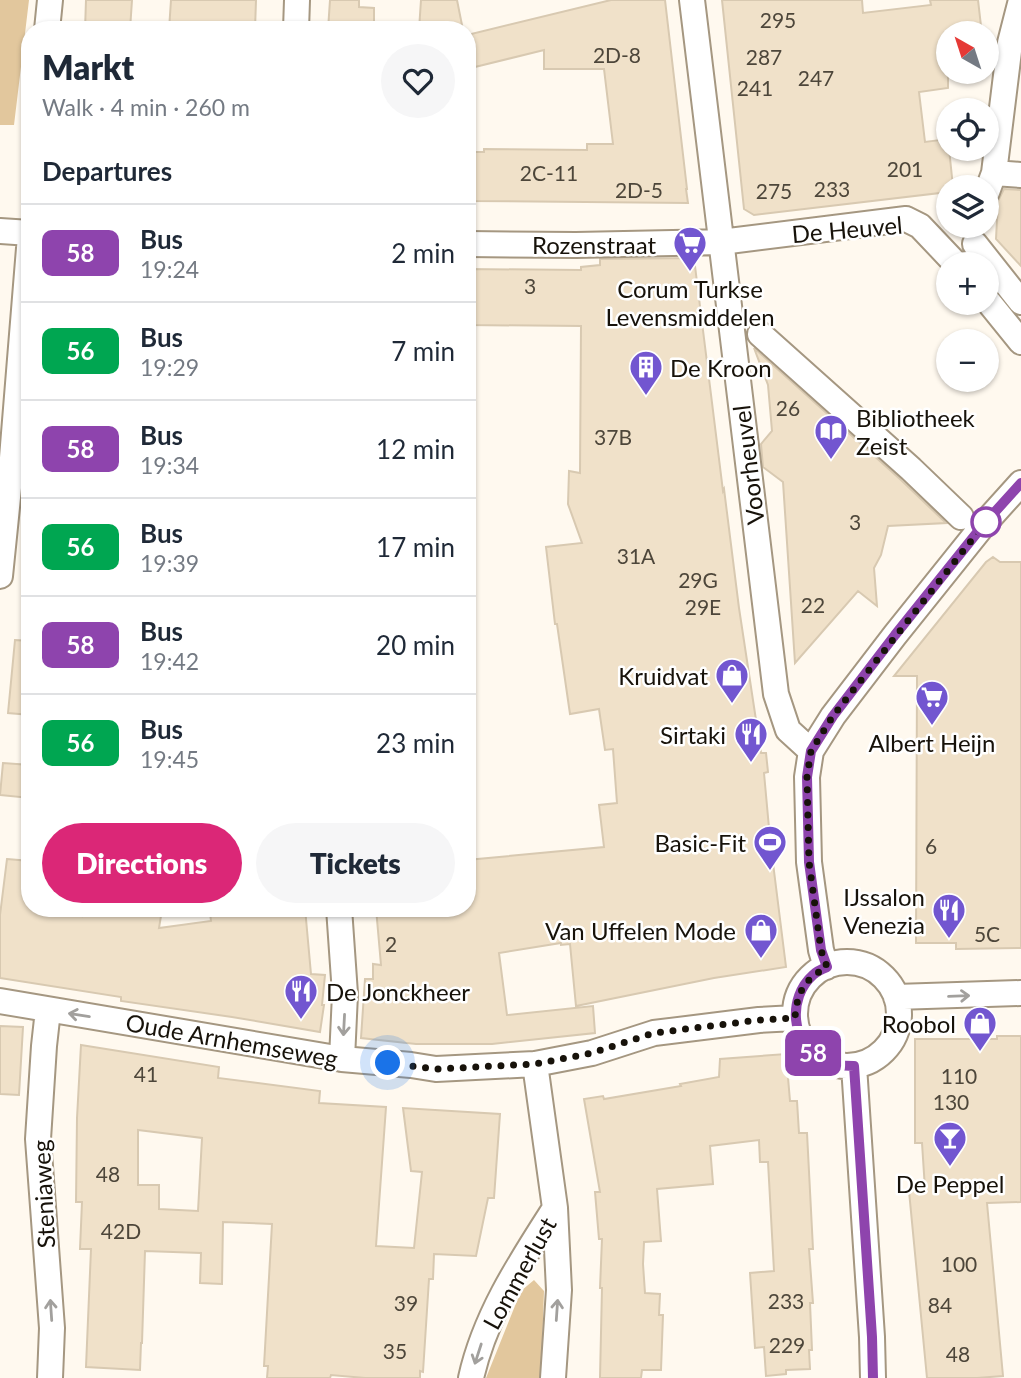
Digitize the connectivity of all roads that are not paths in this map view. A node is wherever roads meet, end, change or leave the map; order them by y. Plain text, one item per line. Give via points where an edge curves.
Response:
1 (50, 0) edge
2 (297, 0) edge
3 (692, 0) edge
4 (1021, 0) edge
5 (48, 21) edge
6 (296, 21) edge
7 (991, 175) edge
8 (1021, 175) edge
9 (999, 180) edge
10 (0, 231) edge
11 (21, 234) edge
12 (721, 242) junction
13 (476, 244) edge
14 (974, 245) edge
15 (945, 252) edge
16 (1021, 302) edge
17 (999, 315) edge
18 (21, 319) edge
19 (760, 334) dead end
20 (1021, 342) edge
21 (6, 458) edge
22 (1021, 483) edge
23 (961, 517) dead end
24 (0, 576) edge
25 (811, 751) junction
26 (340, 917) edge
27 (827, 967) junction
28 (1021, 993) edge
29 (896, 997) junction
30 (0, 1001) edge
31 (48, 1010) junction
32 (795, 1018) junction
33 (342, 1059) junction
34 (535, 1064) junction
35 (854, 1066) junction
36 (555, 1208) junction
37 (50, 1378) edge
38 (471, 1378) edge
39 (553, 1378) edge
40 (873, 1378) edge

1 - 5 street
2 - 6 street
3 - 12 street, Voorheuvel
4 - 7 street via 1010,43
8 - 9 street
10 - 11 street
12 - 13 street, Rozenstraat
12 - 15 street, De Heuvel via 906,219 920,226
12 - 25 street, Voorheuvel via 776,694 788,730
14 - 16 street
17 - 20 street
18 - 21 street
19 - 23 street
21 - 24 street
22 - 25 street via 888,645
25 - 27 street via 807,777 809,862
26 -> 33 street via 345,994
27 - 29 street via 852,962 864,965 886,979
27 - 32 street via 803,988
29 -> 28 street
29 - 35 street via 899,1019 891,1043 883,1053
30 - 31 street, Oude Arnhemseweg
33 -> 31 street, Oude Arnhemseweg
37 -> 31 street, Steniaweg via 52,1328 38,1139
32 - 34 street, Oude Arnhemseweg via 654,1033 592,1053
32 - 35 street via 801,1038 814,1054 838,1065
33 - 34 street, Oude Arnhemseweg via 436,1069
34 - 36 street, Lommerlust
35 - 40 street
36 -> 38 street, Lommerlust via 508,1281
39 -> 36 street, Lommerlust via 559,1290

